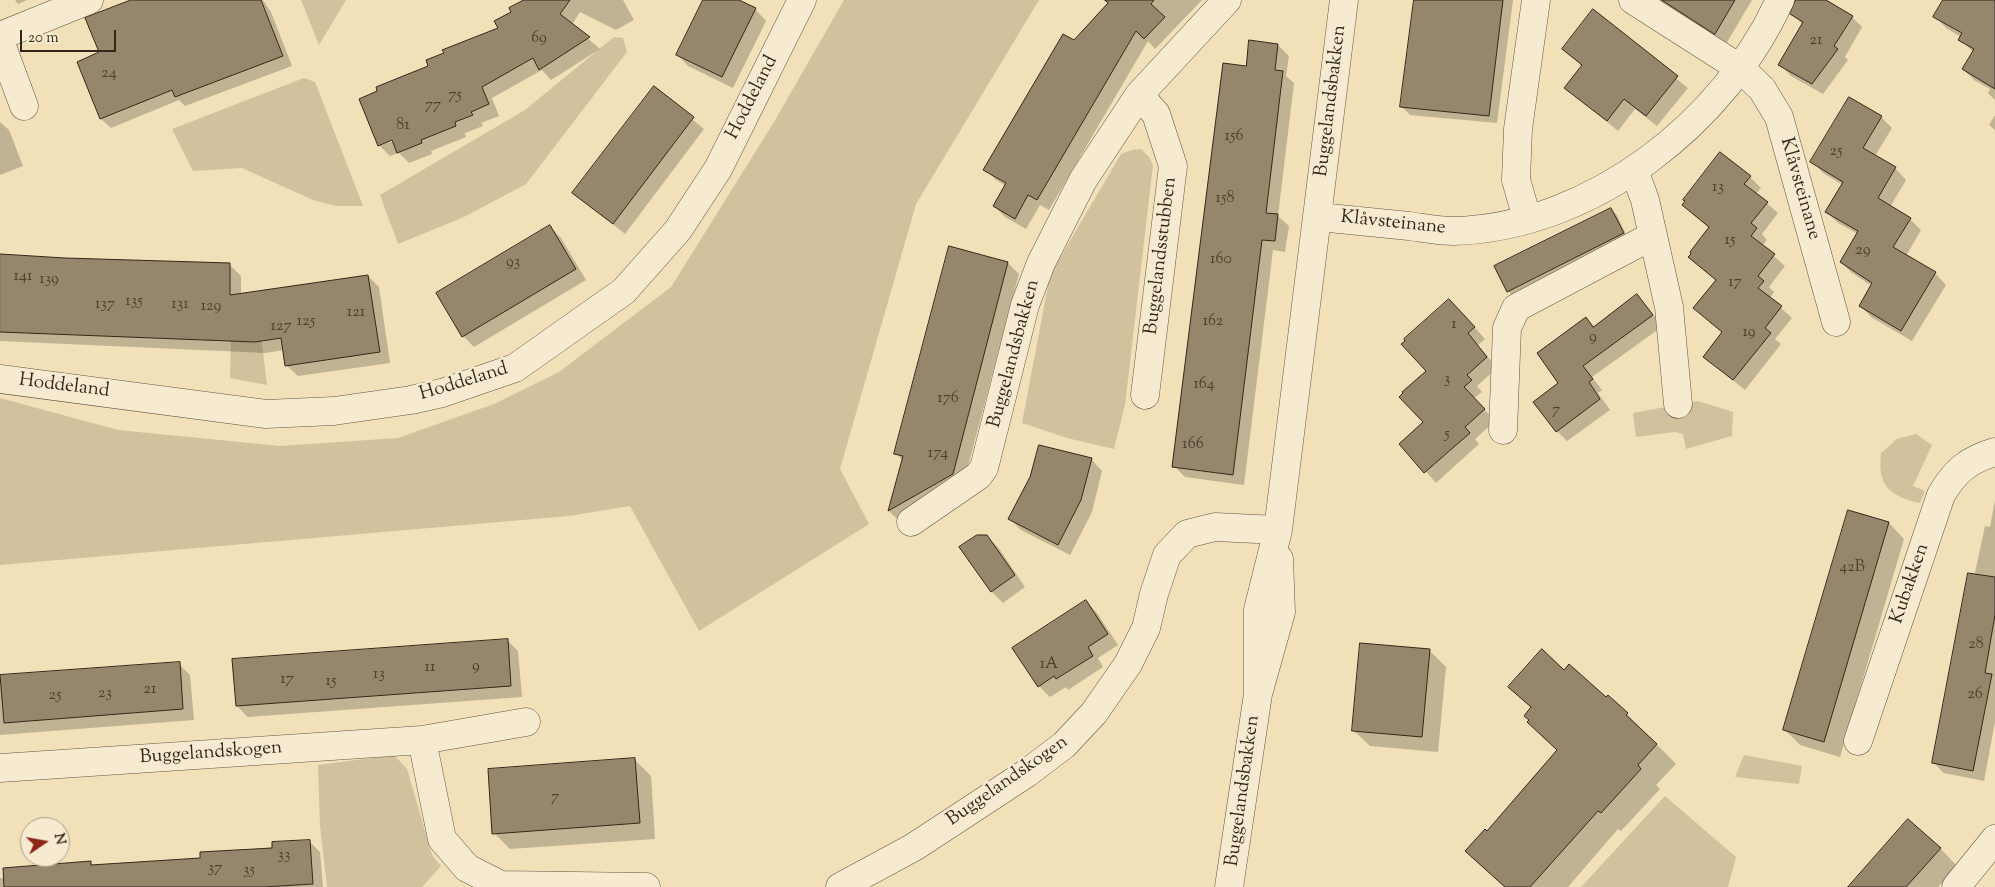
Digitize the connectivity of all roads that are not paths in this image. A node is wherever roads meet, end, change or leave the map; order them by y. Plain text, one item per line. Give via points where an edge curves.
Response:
1 (89, 0) edge
2 (802, 0) edge
3 (1227, 0) edge
4 (1344, 0) edge
5 (1536, 0) edge
6 (1633, 0) edge
7 (1780, 0) edge
8 (0, 36) edge
9 (0, 42) edge
10 (1741, 69) junction
11 (1140, 95) junction
12 (24, 106) dead end
13 (1634, 170) junction
14 (1319, 217) junction
15 (1527, 218) junction
16 (1652, 236) junction
17 (1836, 322) dead end
18 (0, 379) edge
19 (1146, 395) dead end
20 (1678, 404) dead end
21 (1503, 430) dead end
22 (1995, 452) edge
23 (911, 522) dead end
24 (1278, 530) junction
25 (526, 722) dead end
26 (422, 740) junction
27 (1858, 741) dead end
28 (0, 768) edge
29 (1995, 839) edge
30 (500, 886) edge
31 (646, 887) edge
32 (840, 887) edge
33 (1229, 887) edge
34 (1956, 887) edge

1 - 8 street
2 - 18 street, Hoddeland via 718,169 678,230 624,291 515,368 411,400 334,411 266,414
3 - 11 street, Buggelandsbakken
4 - 14 street, Buggelandsbakken
5 - 15 street via 1518,129 1516,180
6 - 10 street
7 - 10 street, Klåvsteinane via 1770,23
9 - 12 street
10 - 13 street, Klåvsteinane via 1716,100 1675,140
10 - 17 street, Klåvsteinane via 1762,90 1779,117
11 - 19 street, Buggelandsstubben via 1156,114 1173,166
11 - 23 street, Buggelandsbakken via 1083,180 1041,263 1025,305 984,468 978,476
13 - 15 street, Klåvsteinane via 1571,205
13 - 16 street via 1645,200
14 - 15 street, Klåvsteinane via 1452,231
14 - 24 street, Buggelandsbakken
16 - 20 street via 1669,307
16 - 21 street via 1516,308 1507,328
22 - 27 street, Kubakken via 1979,457 1952,475 1941,495
24 - 32 street, Buggelandskogen via 1215,527 1187,534 1168,555 1146,628 1128,664 1094,713 1064,745 1027,773 914,846
24 - 33 street, Buggelandsbakken via 1258,610 1258,694
25 - 26 street, Buggelandskogen
26 - 28 street, Buggelandskogen
26 - 30 street via 442,839 467,868
29 - 34 street
30 - 31 street

